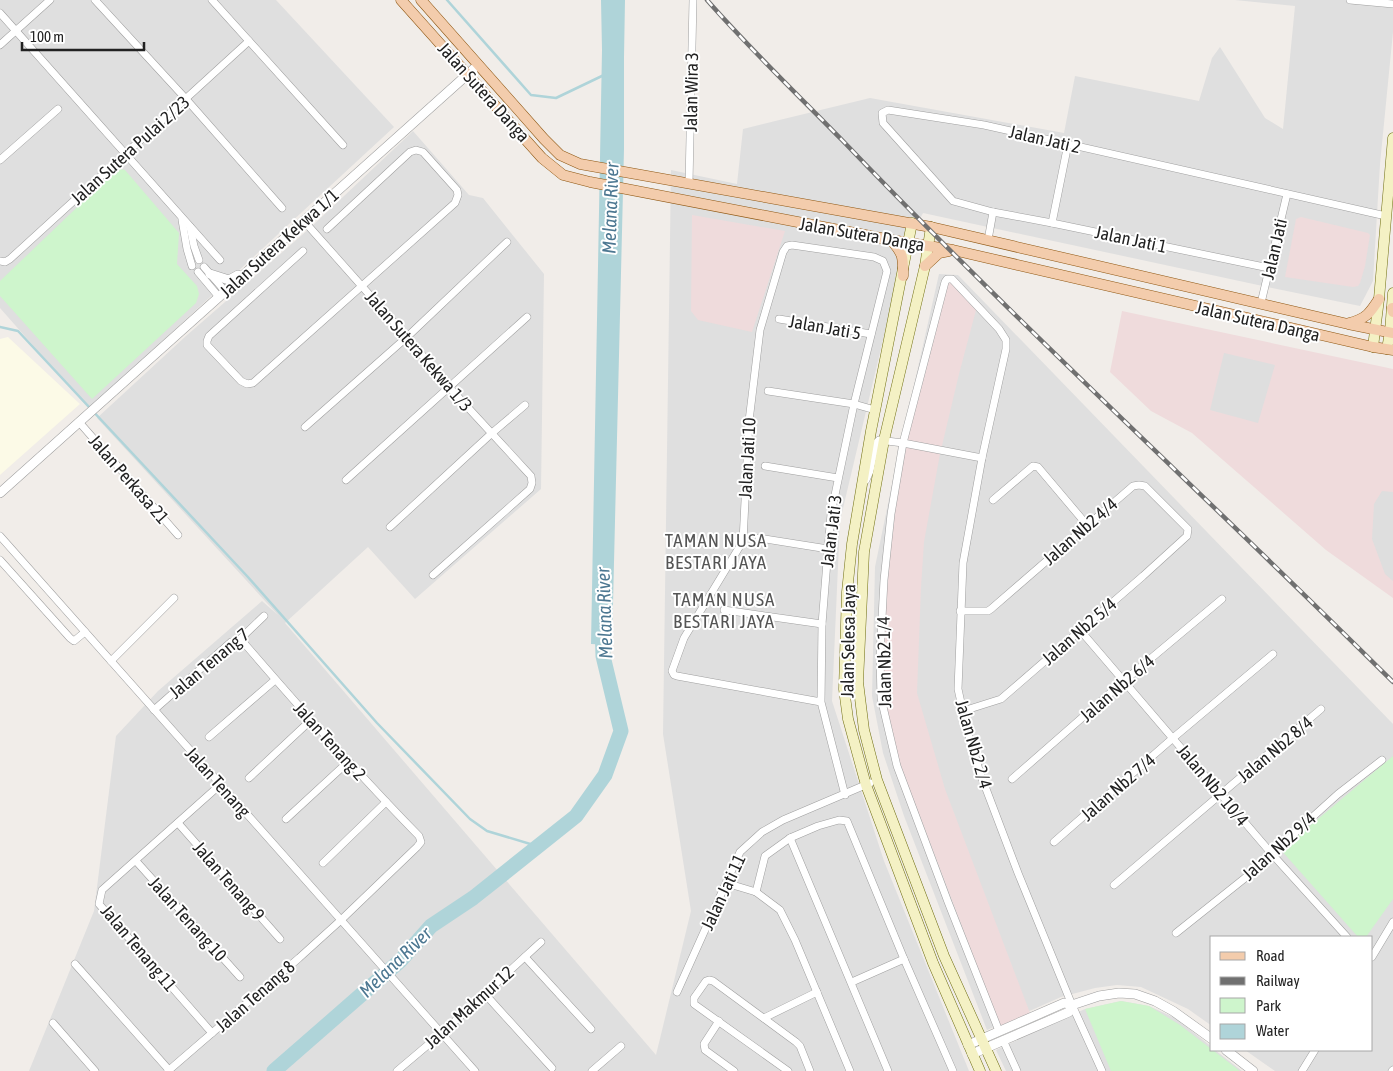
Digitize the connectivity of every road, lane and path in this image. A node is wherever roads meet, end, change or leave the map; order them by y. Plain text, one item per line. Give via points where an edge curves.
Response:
1 (50, 0) edge
2 (95, 0) edge
3 (212, 0) edge
4 (401, 0) edge
5 (421, 0) edge
6 (693, 0) edge
7 (1350, 0) edge
8 (1393, 4) edge
9 (0, 13) edge
10 (16, 31) junction
11 (249, 41) junction
12 (0, 45) edge
13 (478, 65) junction
14 (468, 74) junction
15 (186, 99) junction
16 (58, 108) dead end
17 (1393, 138) edge
18 (1068, 144) junction
19 (343, 145) dead end
20 (125, 154) junction
21 (0, 160) edge
22 (689, 183) junction
23 (1287, 194) junction
24 (282, 208) dead end
25 (993, 212) junction
26 (1386, 216) junction
27 (182, 218) junction
28 (304, 221) junction
29 (912, 223) junction
30 (1052, 223) junction
31 (190, 227) junction
32 (931, 227) junction
33 (327, 229) dead end
34 (891, 240) junction
35 (988, 240) junction
36 (508, 242) dead end
37 (909, 243) junction
38 (928, 246) junction
39 (953, 250) junction
40 (303, 251) dead end
41 (199, 260) dead end
42 (220, 260) dead end
43 (0, 261) edge
44 (192, 266) dead end
45 (925, 266) junction
46 (1269, 268) junction
47 (207, 270) joint
48 (248, 271) junction
49 (887, 271) joint
50 (198, 272) dead end
51 (902, 276) junction
52 (362, 286) junction
53 (1393, 293) edge
54 (222, 294) junction
55 (1379, 298) junction
56 (1261, 304) junction
57 (1392, 310) edge
58 (527, 317) dead end
59 (779, 319) dead end
60 (1348, 324) junction
61 (1376, 330) junction
62 (1391, 333) edge
63 (871, 334) junction
64 (407, 337) junction
65 (1006, 340) joint
66 (1374, 347) junction
67 (1390, 350) edge
68 (449, 387) junction
69 (768, 391) dead end
70 (854, 404) junction
71 (525, 405) dead end
72 (875, 410) junction
73 (79, 422) junction
74 (305, 427) dead end
75 (492, 433) junction
76 (884, 440) junction
77 (903, 443) junction
78 (982, 458) junction
79 (765, 466) dead end
80 (838, 478) junction
81 (346, 480) dead end
82 (861, 490) junction
83 (0, 493) edge
84 (993, 500) dead end
85 (1087, 525) junction
86 (390, 527) dead end
87 (0, 536) edge
88 (178, 536) dead end
89 (1186, 536) joint
90 (759, 538) dead end
91 (828, 549) junction
92 (0, 560) edge
93 (433, 575) dead end
94 (174, 598) dead end
95 (1222, 599) dead end
96 (724, 610) dead end
97 (960, 611) junction
98 (264, 616) dead end
99 (822, 624) junction
100 (1080, 630) junction
101 (86, 632) junction
102 (238, 640) junction
103 (1273, 654) dead end
104 (111, 661) junction
105 (275, 680) junction
106 (1124, 681) junction
107 (821, 702) junction
108 (1321, 709) dead end
109 (154, 710) junction
110 (963, 711) junction
111 (311, 720) junction
112 (209, 737) dead end
113 (1173, 738) junction
114 (1382, 760) dead end
115 (349, 761) junction
116 (248, 778) dead end
117 (1012, 779) dead end
118 (877, 780) junction
119 (221, 784) junction
120 (866, 785) junction
121 (845, 794) junction
122 (1220, 794) junction
123 (386, 802) junction
124 (286, 818) dead end
125 (178, 823) junction
126 (790, 838) junction
127 (421, 842) joint
128 (1054, 842) dead end
129 (1271, 853) junction
130 (136, 861) junction
131 (323, 863) dead end
132 (726, 883) junction
133 (1114, 884) dead end
134 (756, 892) junction
135 (341, 920) junction
136 (1393, 922) edge
137 (1176, 933) dead end
138 (1346, 936) edge
139 (280, 939) dead end
140 (541, 942) dead end
141 (1373, 955) edge
142 (525, 957) junction
143 (904, 959) junction
144 (76, 964) dead end
145 (240, 977) dead end
146 (852, 982) junction
147 (677, 992) dead end
148 (817, 992) junction
149 (485, 994) junction
150 (1072, 1005) junction
151 (764, 1018) junction
152 (718, 1021) junction
153 (53, 1023) dead end
154 (591, 1029) dead end
155 (212, 1033) junction
156 (442, 1033) junction
157 (1001, 1036) junction
158 (1210, 1038) edge
159 (983, 1044) junction
160 (621, 1046) dead end
161 (970, 1049) junction
162 (1227, 1051) edge
163 (1314, 1051) edge
164 (552, 1068) dead end
165 (168, 1070) edge
166 (95, 1071) edge
167 (397, 1071) edge
168 (475, 1071) edge
169 (592, 1071) edge
170 (734, 1071) edge
171 (788, 1071) edge
172 (810, 1071) edge
173 (850, 1071) edge
174 (888, 1071) edge
175 (953, 1071) edge
176 (980, 1071) edge
177 (996, 1071) edge
178 (1017, 1071) edge
179 (1102, 1071) edge
180 (1254, 1071) edge
181 (1302, 1071) edge

1 - 10 street
2 - 15 street
3 - 11 street
4 - 14 main road, Jalan Sutera Danga
5 - 13 main road, Jalan Sutera Danga
6 - 22 street, Jalan Wira 3
7 - 8 street
9 - 10 street
10 - 12 street
10 - 20 street
11 - 15 street, Jalan Sutera Pulai 2/23
11 - 19 street
13 - 14 street, Jalan Sutera Kekwa 1/1
13 - 22 main road, Jalan Sutera Danga via 560,154 580,164
14 - 28 street, Jalan Sutera Kekwa 1/1
14 - 34 main road, Jalan Sutera Danga via 542,158 563,175
15 - 20 street, Jalan Sutera Pulai 2/23
15 - 24 street
16 - 21 street
17 - 26 main road
18 - 23 street, Jalan Jati 2
18 - 25 street, Jalan Jati 2 via 984,125 888,110 882,113 883,122 953,201
18 - 30 street
20 - 27 street
20 - 43 street, Jalan Sutera Pulai 2/23 via 10,259
22 - 29 main road, Jalan Sutera Danga
23 - 26 street, Jalan Jati 2
23 - 46 street, Jalan Jati
25 - 30 street, Jalan Jati 1
25 - 35 street
26 - 55 main road
27 - 31 street
27 - 44 street
28 - 48 street, Jalan Sutera Kekwa 1/1
28 - 52 street, Jalan Sutera Kekwa 1/3
29 - 32 main road, Jalan Sutera Danga
29 - 37 main road, Jalan Selesa Jaya
30 - 46 street, Jalan Jati 1
31 - 41 street
31 - 42 street
32 - 35 main road, Jalan Sutera Danga
32 - 38 main road, Jalan Selesa Jaya
33 - 52 street via 416,150 423,152 457,190 455,203
34 - 37 main road, Jalan Sutera Danga
34 - 51 main road via 902,254
35 - 56 main road, Jalan Sutera Danga
36 - 64 street
37 - 38 main road, Jalan Sutera Danga
37 - 51 main road, Jalan Selesa Jaya
38 - 39 main road, Jalan Sutera Danga
38 - 45 main road, Jalan Selesa Jaya
39 - 45 main road via 939,254
39 - 66 main road, Jalan Sutera Danga
40 - 52 street via 209,336 207,345 241,381 253,383
45 - 76 main road, Jalan Selesa Jaya
46 - 56 street, Jalan Jati
47 - 48 street via 229,280
47 - 54 street
48 - 54 street, Jalan Sutera Kekwa 1/1
49 - 63 street, Jalan Jati 3
49 - 107 street, Jalan Jati 10 via 883,261 874,257 792,245 782,252 760,330 749,421 743,541 684,638 672,671 677,676
50 - 54 street
51 - 72 main road, Jalan Selesa Jaya
52 - 64 street, Jalan Sutera Kekwa 1/3
53 - 57 main road
54 - 73 street, Jalan Sutera Kekwa 1/1
55 - 60 main road via 1371,312
55 - 61 main road
56 - 60 main road, Jalan Sutera Danga
57 - 62 main road
58 - 68 street
59 - 63 street, Jalan Jati 5
60 - 61 main road, Jalan Sutera Danga
61 - 62 main road, Jalan Sutera Danga
61 - 66 main road
62 - 67 main road
63 - 70 street, Jalan Jati 3
64 - 68 street, Jalan Sutera Kekwa 1/3
64 - 74 street
65 - 77 street, Jalan Nb2 1/4 via 952,279 947,279
65 - 78 street, Jalan Nb2 2/4
66 - 67 main road, Jalan Sutera Danga
68 - 75 street, Jalan Sutera Kekwa 1/3
68 - 81 street
69 - 70 street
70 - 72 street
70 - 80 street, Jalan Jati 3
71 - 75 street
72 - 82 main road, Jalan Selesa Jaya
73 - 83 street, Jalan Sutera Kekwa 1/1
73 - 88 street, Jalan Perkasa 21
75 - 86 street
75 - 93 street, Jalan Sutera Kekwa 1/3 via 531,476 530,489
76 - 77 street
76 - 82 street via 876,443 870,471
76 - 118 main road, Jalan Selesa Jaya via 864,552 858,682 864,730
77 - 78 street
77 - 157 street, Jalan Nb2 1/4 via 884,580 881,698 897,766
78 - 97 street, Jalan Nb2 2/4 via 962,563
79 - 80 street
80 - 91 street, Jalan Jati 3
82 - 120 main road, Jalan Selesa Jaya via 848,582 844,689 848,719
84 - 85 street via 1033,466 1038,467
85 - 89 street, Jalan Nb2 4/4 via 1139,485 1145,486 1187,527
85 - 97 street, Jalan Nb2 4/4 via 991,609
87 - 101 street, Jalan Tenang
89 - 100 street, Jalan Nb2 5/4
90 - 91 street
91 - 99 street, Jalan Jati 3
92 - 101 street via 70,638 74,641
94 - 104 street
95 - 106 street, Jalan Nb2 6/4
96 - 99 street
97 - 110 street, Jalan Nb2 2/4 via 958,689
98 - 102 street, Jalan Tenang 7
99 - 107 street, Jalan Jati 3
100 - 106 street, Jalan Nb2 10/4
100 - 110 street, Jalan Nb2 5/4 via 1001,699
101 - 104 street, Jalan Tenang
102 - 105 street, Jalan Tenang 2
102 - 109 street, Jalan Tenang 7 via 231,642
103 - 113 street, Jalan Nb2 7/4
104 - 109 street, Jalan Tenang
105 - 111 street, Jalan Tenang 2
105 - 112 street
106 - 113 street, Jalan Nb2 10/4
106 - 117 street, Jalan Nb2 6/4
107 - 121 street, Jalan Jati 3
108 - 122 street, Jalan Nb2 8/4
109 - 119 street, Jalan Tenang
110 - 150 street, Jalan Nb2 2/4 via 980,772
111 - 115 street, Jalan Tenang 2
111 - 116 street
113 - 122 street, Jalan Nb2 10/4
113 - 128 street, Jalan Nb2 7/4
114 - 129 street, Jalan Nb2 9/4
115 - 123 street, Jalan Tenang 2
115 - 124 street
118 - 120 street, Jalan Jati 11
118 - 159 main road, Jalan Selesa Jaya via 944,956
119 - 125 street, Jalan Tenang 11
119 - 135 street, Jalan Tenang
120 - 121 street, Jalan Jati 11
120 - 161 main road, Jalan Selesa Jaya via 933,963
121 - 132 street, Jalan Jati 11 via 762,832 740,852
122 - 129 street, Jalan Nb2 10/4
122 - 133 street, Jalan Nb2 8/4
123 - 127 street, Jalan Tenang 2
123 - 131 street
125 - 130 street, Jalan Tenang 11
125 - 139 street, Jalan Tenang 9
126 - 134 street via 765,856
126 - 143 street via 818,826 847,821
126 - 146 street
127 - 135 street, Jalan Tenang 8
129 - 137 street, Jalan Nb2 9/4
129 - 138 street, Jalan Nb2 10/4
130 - 145 street, Jalan Tenang 10
130 - 155 street, Jalan Tenang 11 via 102,890 99,904
132 - 134 street
132 - 147 street, Jalan Jati 11
134 - 148 street via 780,910
135 - 155 street, Jalan Tenang 8
135 - 156 street, Jalan Tenang
136 - 141 street
140 - 142 street, Jalan Makmur 12
142 - 149 street, Jalan Makmur 12
142 - 154 street
143 - 146 street
143 - 175 street
144 - 165 street
146 - 174 street
148 - 151 street
148 - 173 street
149 - 156 street, Jalan Makmur 12
149 - 164 street
150 - 157 street via 1069,1012
150 - 158 street via 1099,996 1136,994 1173,1011
150 - 179 street, Jalan Nb2 2/4
151 - 152 street via 710,980 693,1001
151 - 172 street via 800,1046
152 - 170 street via 704,1047
152 - 171 street
153 - 166 street
155 - 165 street, Jalan Tenang 8
156 - 167 street, Jalan Makmur 12
156 - 168 street, Jalan Tenang
157 - 159 street
157 - 178 street, Jalan Nb2 1/4
159 - 161 street
159 - 177 main road, Jalan Selesa Jaya
160 - 169 street
161 - 176 main road, Jalan Selesa Jaya
162 - 180 street
163 - 181 street

